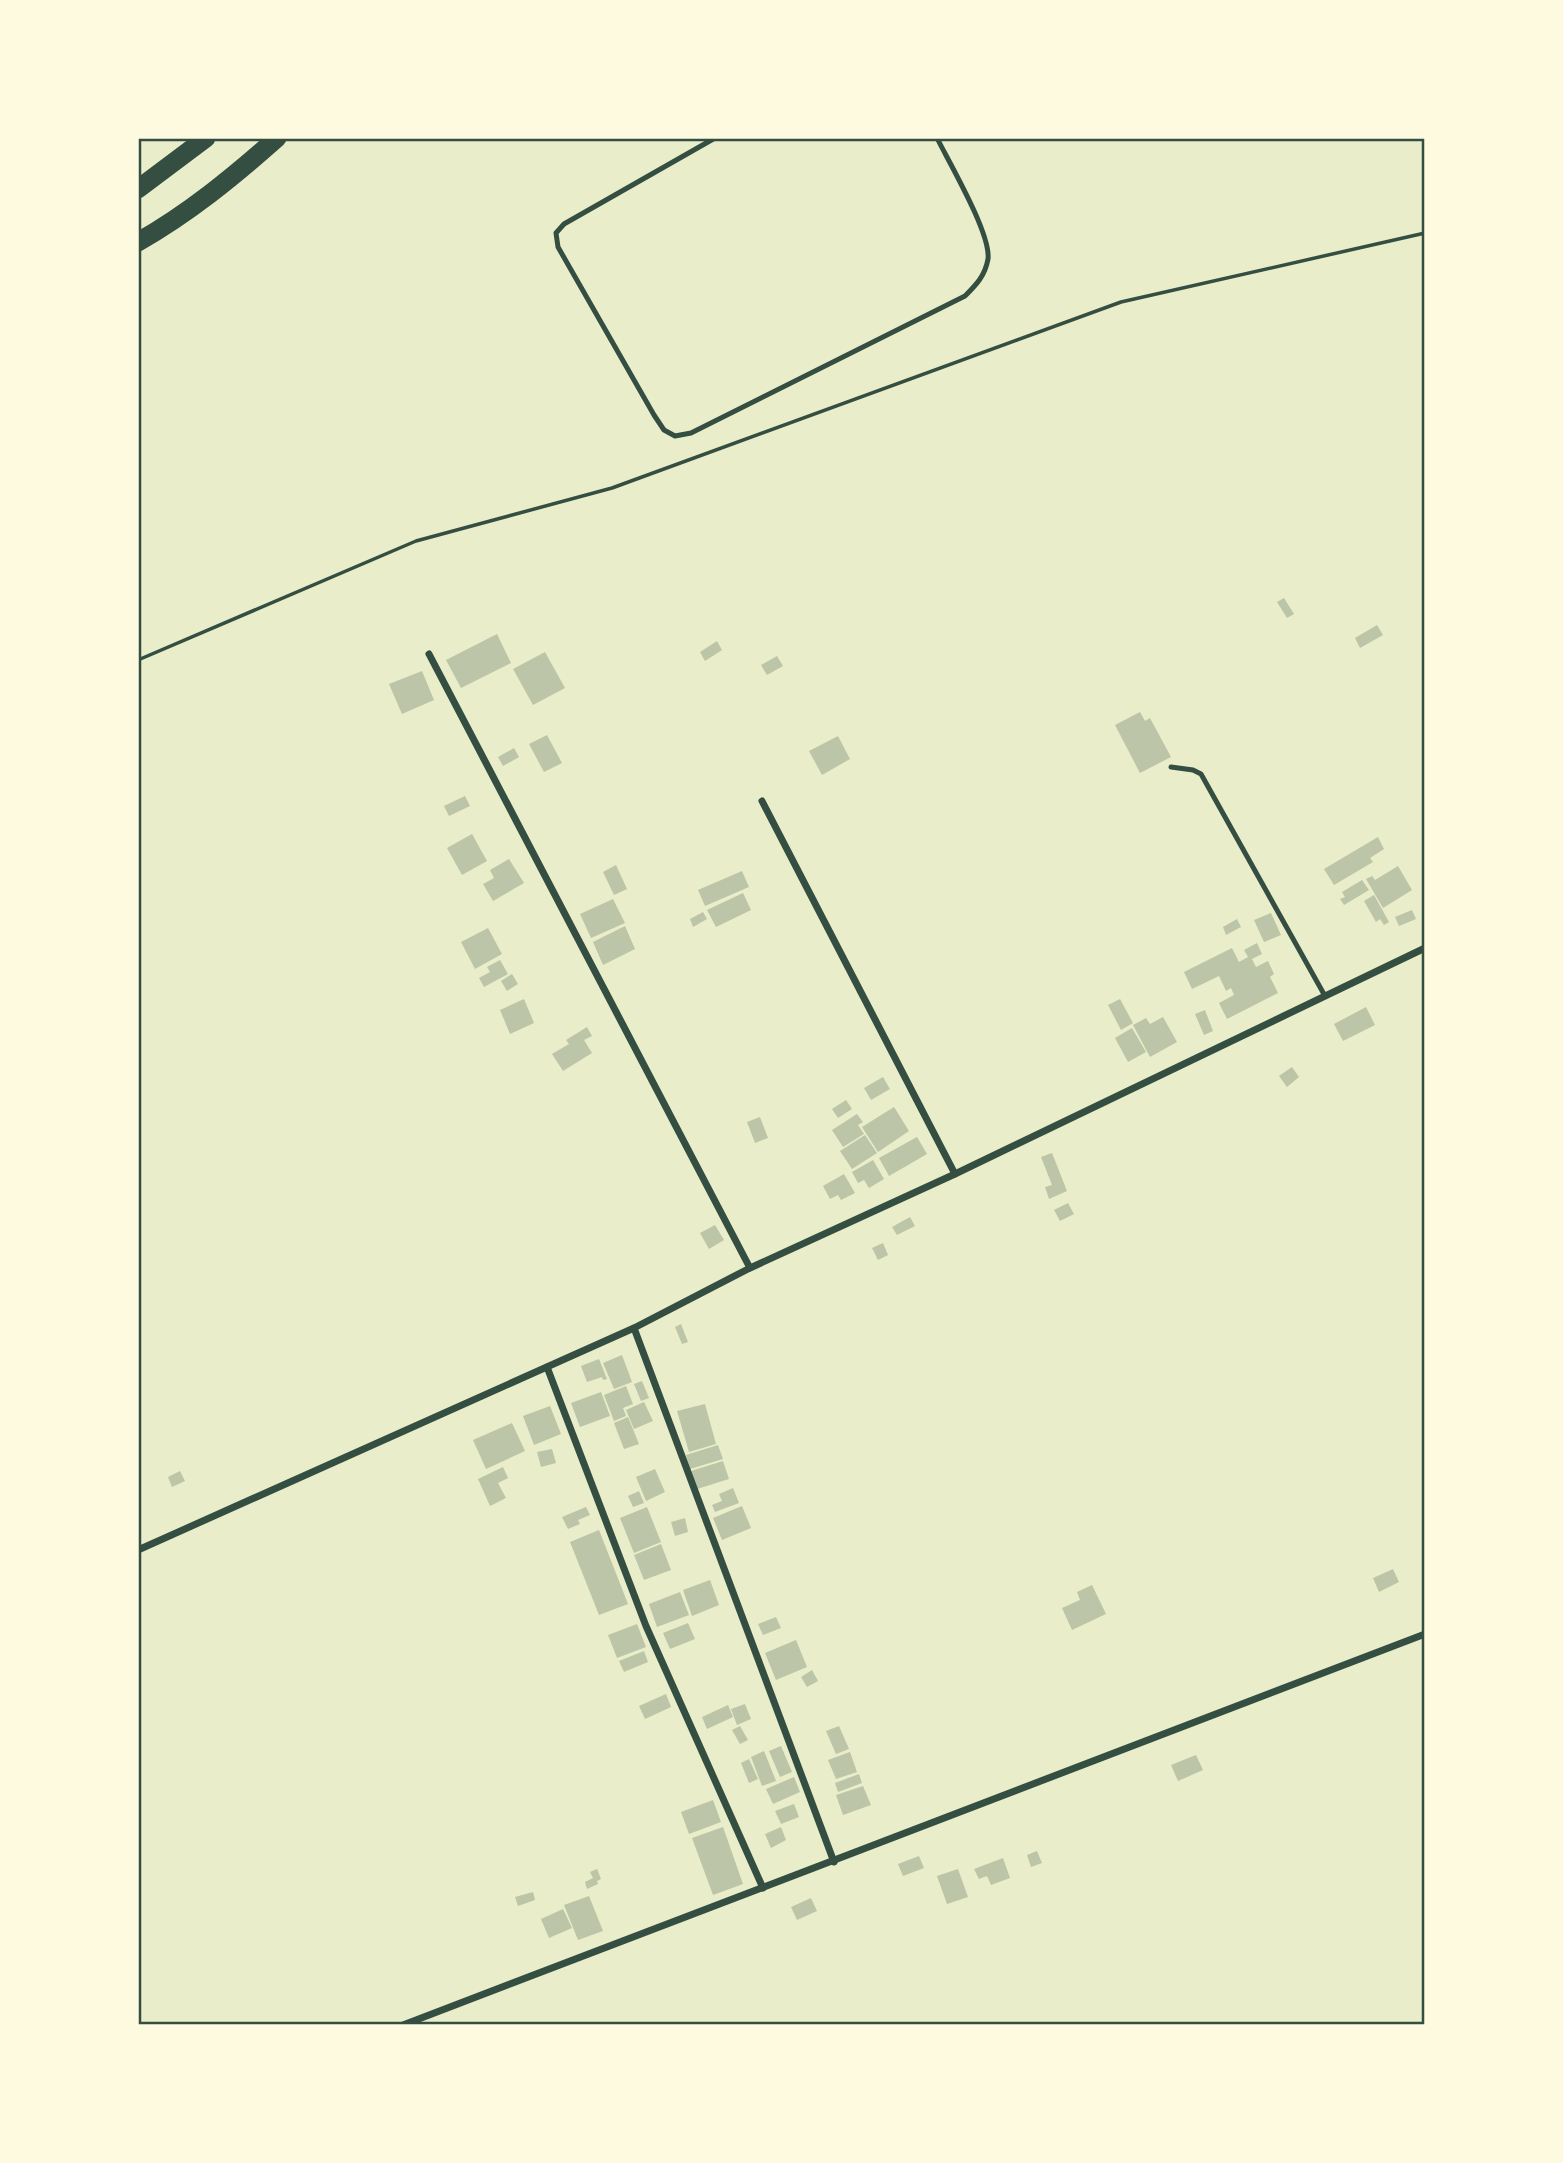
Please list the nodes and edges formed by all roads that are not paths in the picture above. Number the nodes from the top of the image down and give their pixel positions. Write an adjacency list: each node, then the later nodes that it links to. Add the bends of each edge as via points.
1 (206, 138): 5 (highway)
2 (277, 138): 6 (highway, via 218,190)
3 (715, 138): 4 (lane, via 564,224 556,233 558,247 654,415 664,430 675,436 691,433 965,296 981,279 988,259 986,238)
4 (937, 138)
5 (138, 188)
6 (138, 242)
7 (429, 654): 13 (street)
8 (1171, 767): 11 (lane, via 1201,774)
9 (762, 801): 12 (street)
10 (1425, 948): 11 (street)
11 (1325, 996): 12 (street)
12 (955, 1174): 13 (street)
13 (750, 1268): 14 (street)
14 (634, 1328): 15 (street); 18 (street)
15 (547, 1367): 16 (street); 19 (street, via 646,1626)
16 (138, 1550)
17 (1425, 1634): 18 (street)
18 (834, 1862): 19 (street)
19 (763, 1888): 20 (street)
20 (403, 2025)

